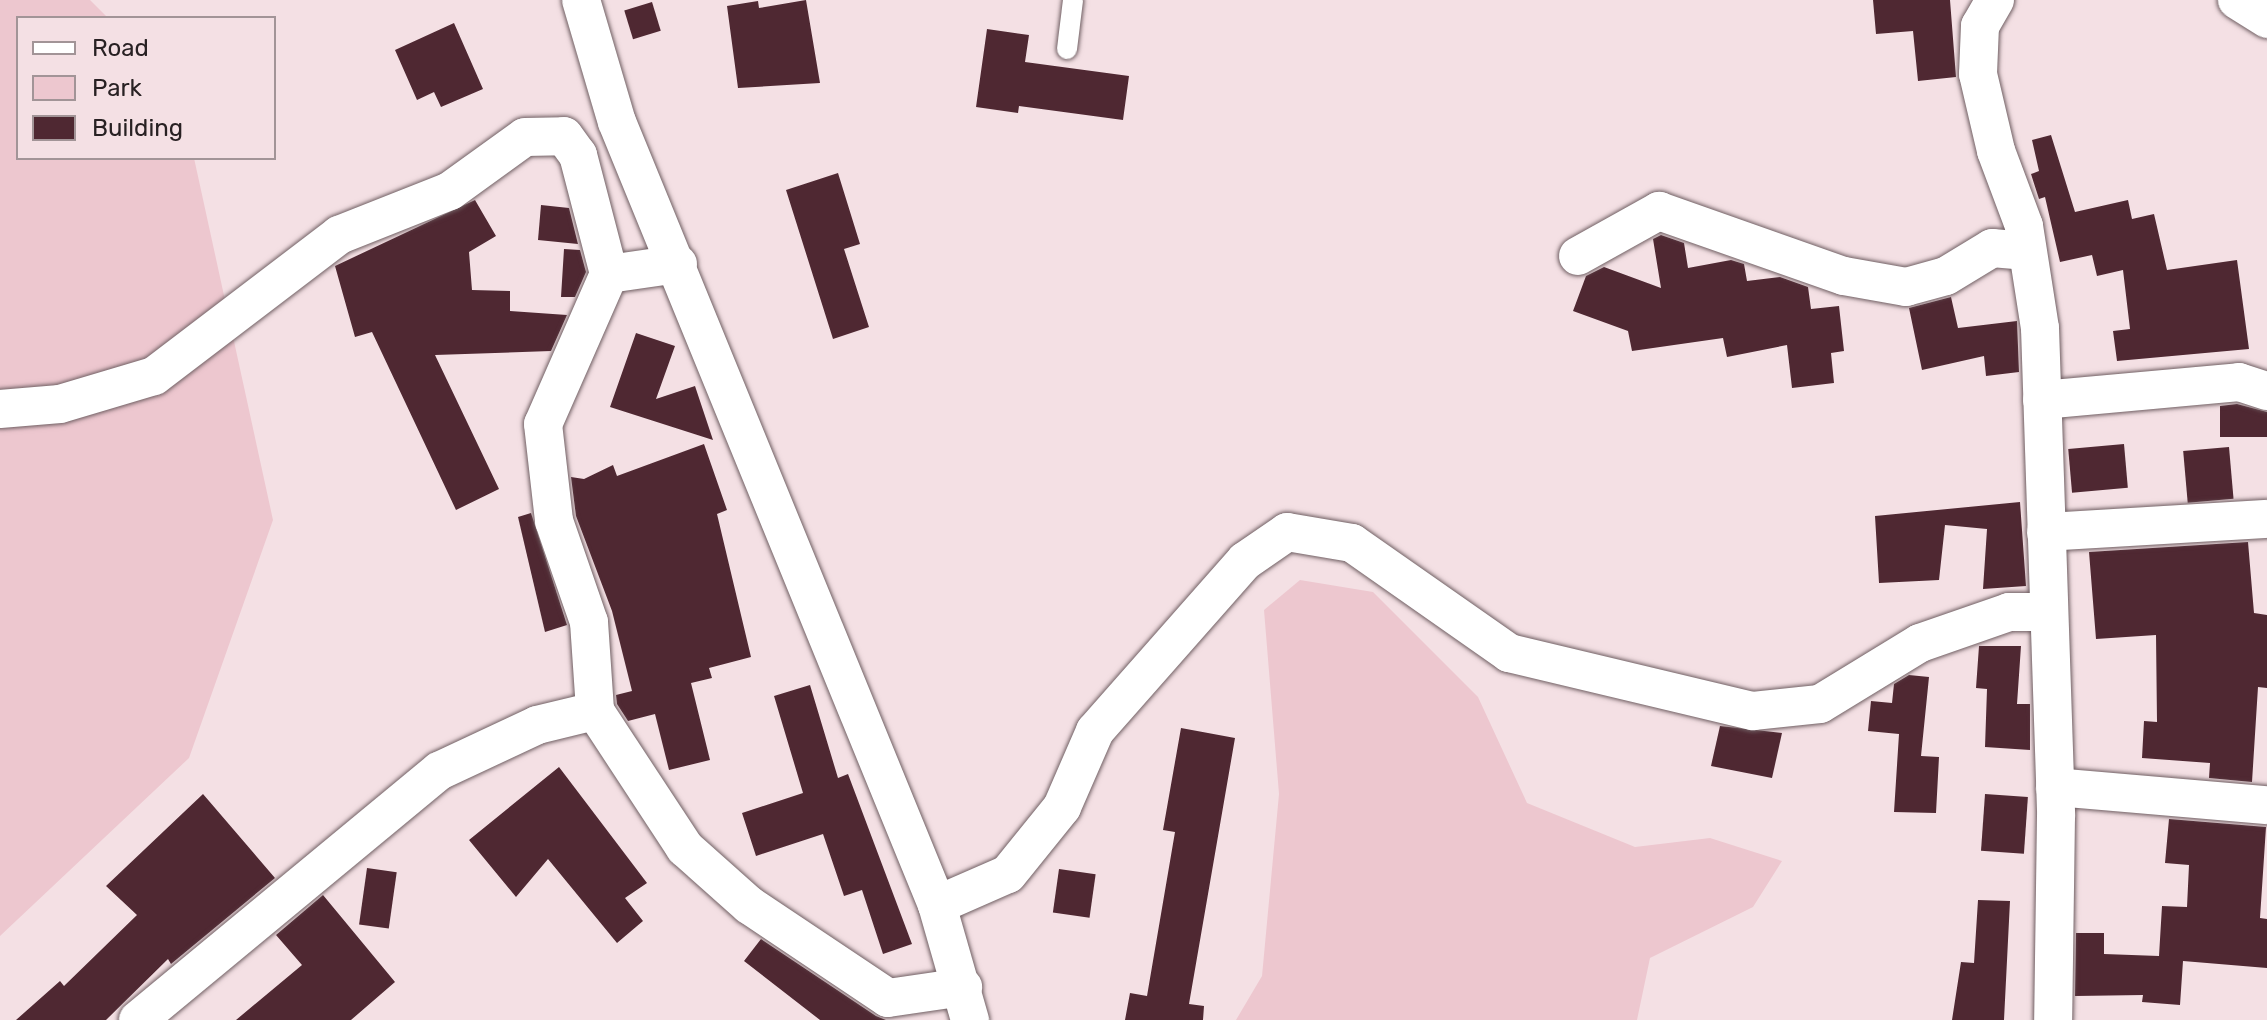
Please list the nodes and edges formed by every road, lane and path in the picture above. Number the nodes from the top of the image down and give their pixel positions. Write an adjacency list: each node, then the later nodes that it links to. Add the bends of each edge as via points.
1 (581, 0): 9 (street, via 617,122)
2 (1073, 0): 6 (lane)
3 (1995, 0): 7 (street, via 1980,26 1978,74)
4 (2237, 0): 5 (street)
5 (2267, 19)
6 (1067, 49)
7 (2027, 251): 8 (street, via 1992,248 1946,276 1906,287 1844,276 1659,211); 12 (street, via 2040,328)
8 (1578, 256)
9 (678, 264): 10 (street); 20 (street)
10 (609, 274): 13 (street, via 578,155 564,136 525,137 450,191 339,235 154,376 60,404); 17 (street, via 543,424 554,521 589,622)
11 (2267, 391): 12 (street, via 2239,382)
12 (2042, 400): 15 (street)
13 (0, 409)
14 (2267, 519): 15 (street)
15 (2046, 532): 16 (street)
16 (2049, 612): 18 (street); 20 (street, via 2009,612 1920,643 1820,704 1753,711 1509,653 1352,543 1287,532 1245,561 1095,731 1062,807 1008,874)
17 (595, 711): 21 (street, via 685,848 749,905 888,998); 22 (street, via 537,725 439,771)
18 (2055, 787): 19 (street); 23 (street)
19 (2267, 805)
20 (937, 905): 21 (street)
21 (967, 1003)
22 (138, 1020)
23 (2053, 1020)

